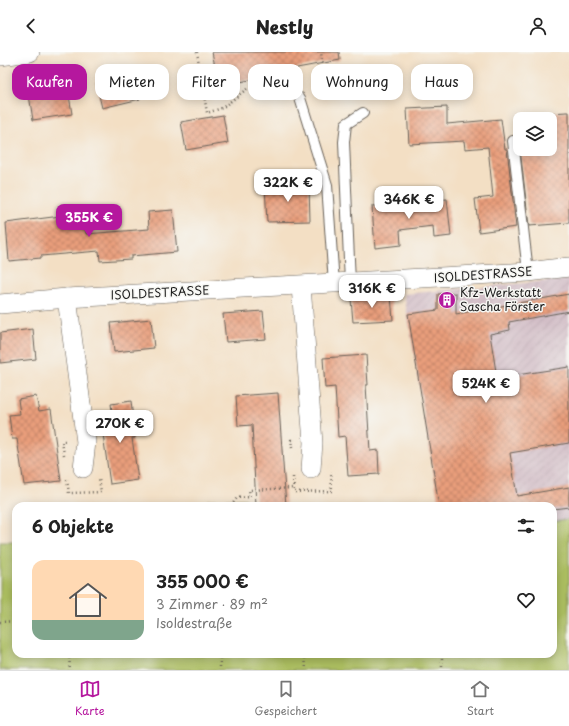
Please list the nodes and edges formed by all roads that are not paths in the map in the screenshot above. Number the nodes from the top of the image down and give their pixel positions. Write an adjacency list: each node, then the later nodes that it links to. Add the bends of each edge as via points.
1 (30, 52): 2 (street)
2 (0, 56)
3 (301, 100): 8 (lane, via 327,185)
4 (363, 113): 8 (lane, via 346,124)
5 (515, 156): 7 (lane)
6 (569, 267): 7 (street, ISOLDESTRASSE)
7 (528, 272): 8 (street, ISOLDESTRASSE)
8 (342, 283): 9 (street, ISOLDESTRASSE)
9 (301, 286): 10 (street, ISOLDESTRASSE); 13 (street, via 313,443)
10 (67, 298): 11 (street, ISOLDESTRASSE); 12 (street, via 86,442)
11 (0, 304)
12 (83, 468)
13 (311, 468)

